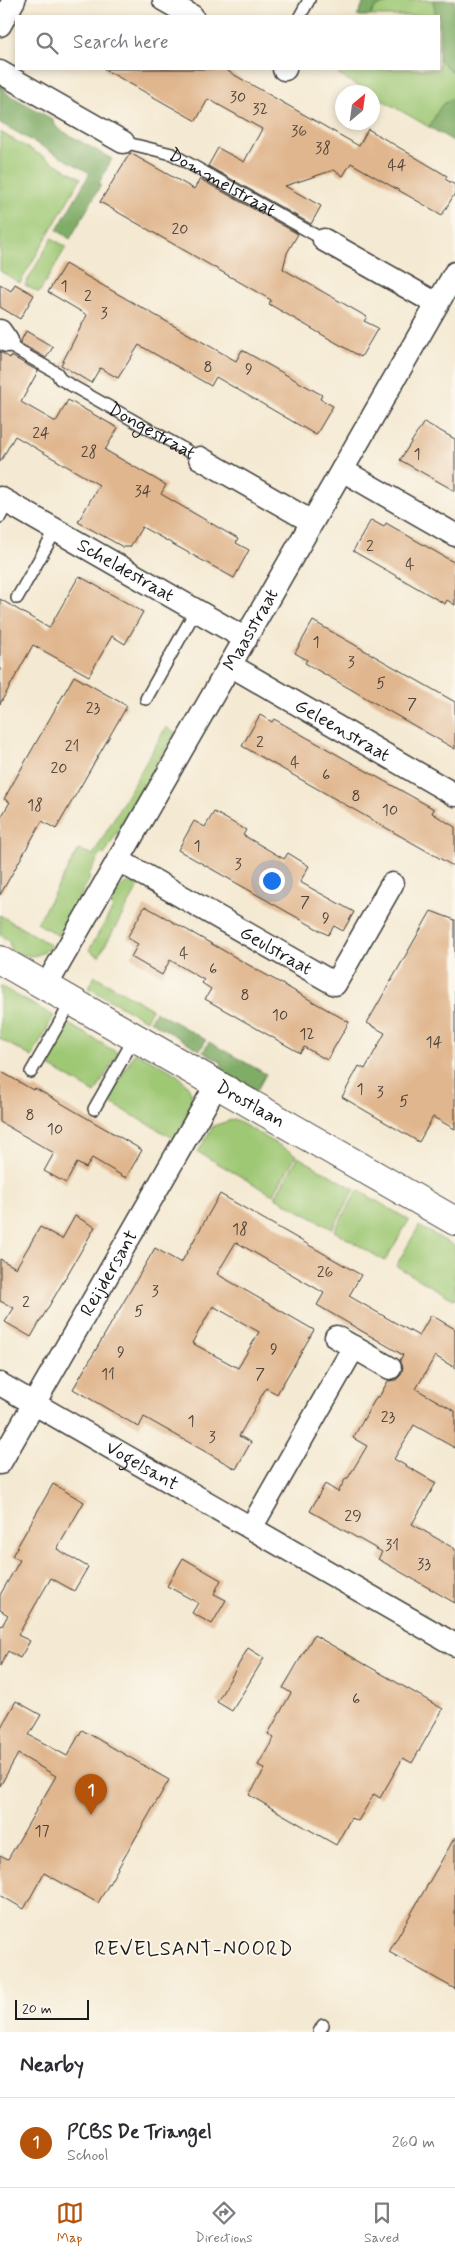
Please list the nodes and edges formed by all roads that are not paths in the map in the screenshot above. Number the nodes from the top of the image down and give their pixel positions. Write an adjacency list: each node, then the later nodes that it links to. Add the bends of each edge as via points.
1 (14, 0): 6 (street)
2 (164, 0): 4 (street)
3 (309, 0): 5 (lane)
4 (190, 15)
5 (301, 15)
6 (0, 24)
7 (0, 72): 8 (street, Dommelstraat)
8 (123, 142): 9 (lane, Dommelstraat, via 172,154)
9 (324, 240): 11 (street, Dommelstraat)
10 (455, 275): 11 (street, Maasstraat)
11 (437, 304): 14 (street, Maasstraat)
12 (4, 336): 13 (lane, Dongestraat, via 15,349 57,373 60,379)
13 (200, 458): 16 (street, Dongestraat)
14 (342, 470): 16 (street, Maasstraat); 18 (street)
15 (3, 506): 17 (street, Scheldestraat)
16 (312, 522): 21 (street, Maasstraat)
17 (56, 530): 19 (lane, Scheldestraat); 20 (street, Scheldestraat)
18 (455, 535)
19 (17, 598)
20 (196, 610): 21 (street, Scheldestraat); 23 (lane, Scheldestraat)
21 (246, 639): 22 (street, Maasstraat)
22 (230, 665): 24 (street, Geleenstraat); 25 (street, Maasstraat)
23 (146, 699)
24 (455, 795)
25 (118, 860): 26 (street, Geulstraat, via 335,984); 28 (street, Maasstraat)
26 (392, 884)
27 (2, 966): 28 (street, Drostlaan)
28 (46, 986): 29 (street, Drostlaan)
29 (72, 1001): 30 (street, Drostlaan); 31 (lane)
30 (135, 1037): 32 (street, Drostlaan); 33 (lane)
31 (31, 1072)
32 (217, 1084): 34 (street, Drostlaan); 37 (street, Reijdersant)
33 (94, 1109)
34 (455, 1220)
35 (390, 1368): 39 (street, via 345,1342)
36 (0, 1384): 37 (street, Vogelsant)
37 (34, 1403): 38 (street, Reijdersant); 39 (street, Vogelsant)
38 (0, 1463)
39 (251, 1528): 40 (street, Vogelsant)
40 (455, 1645)

